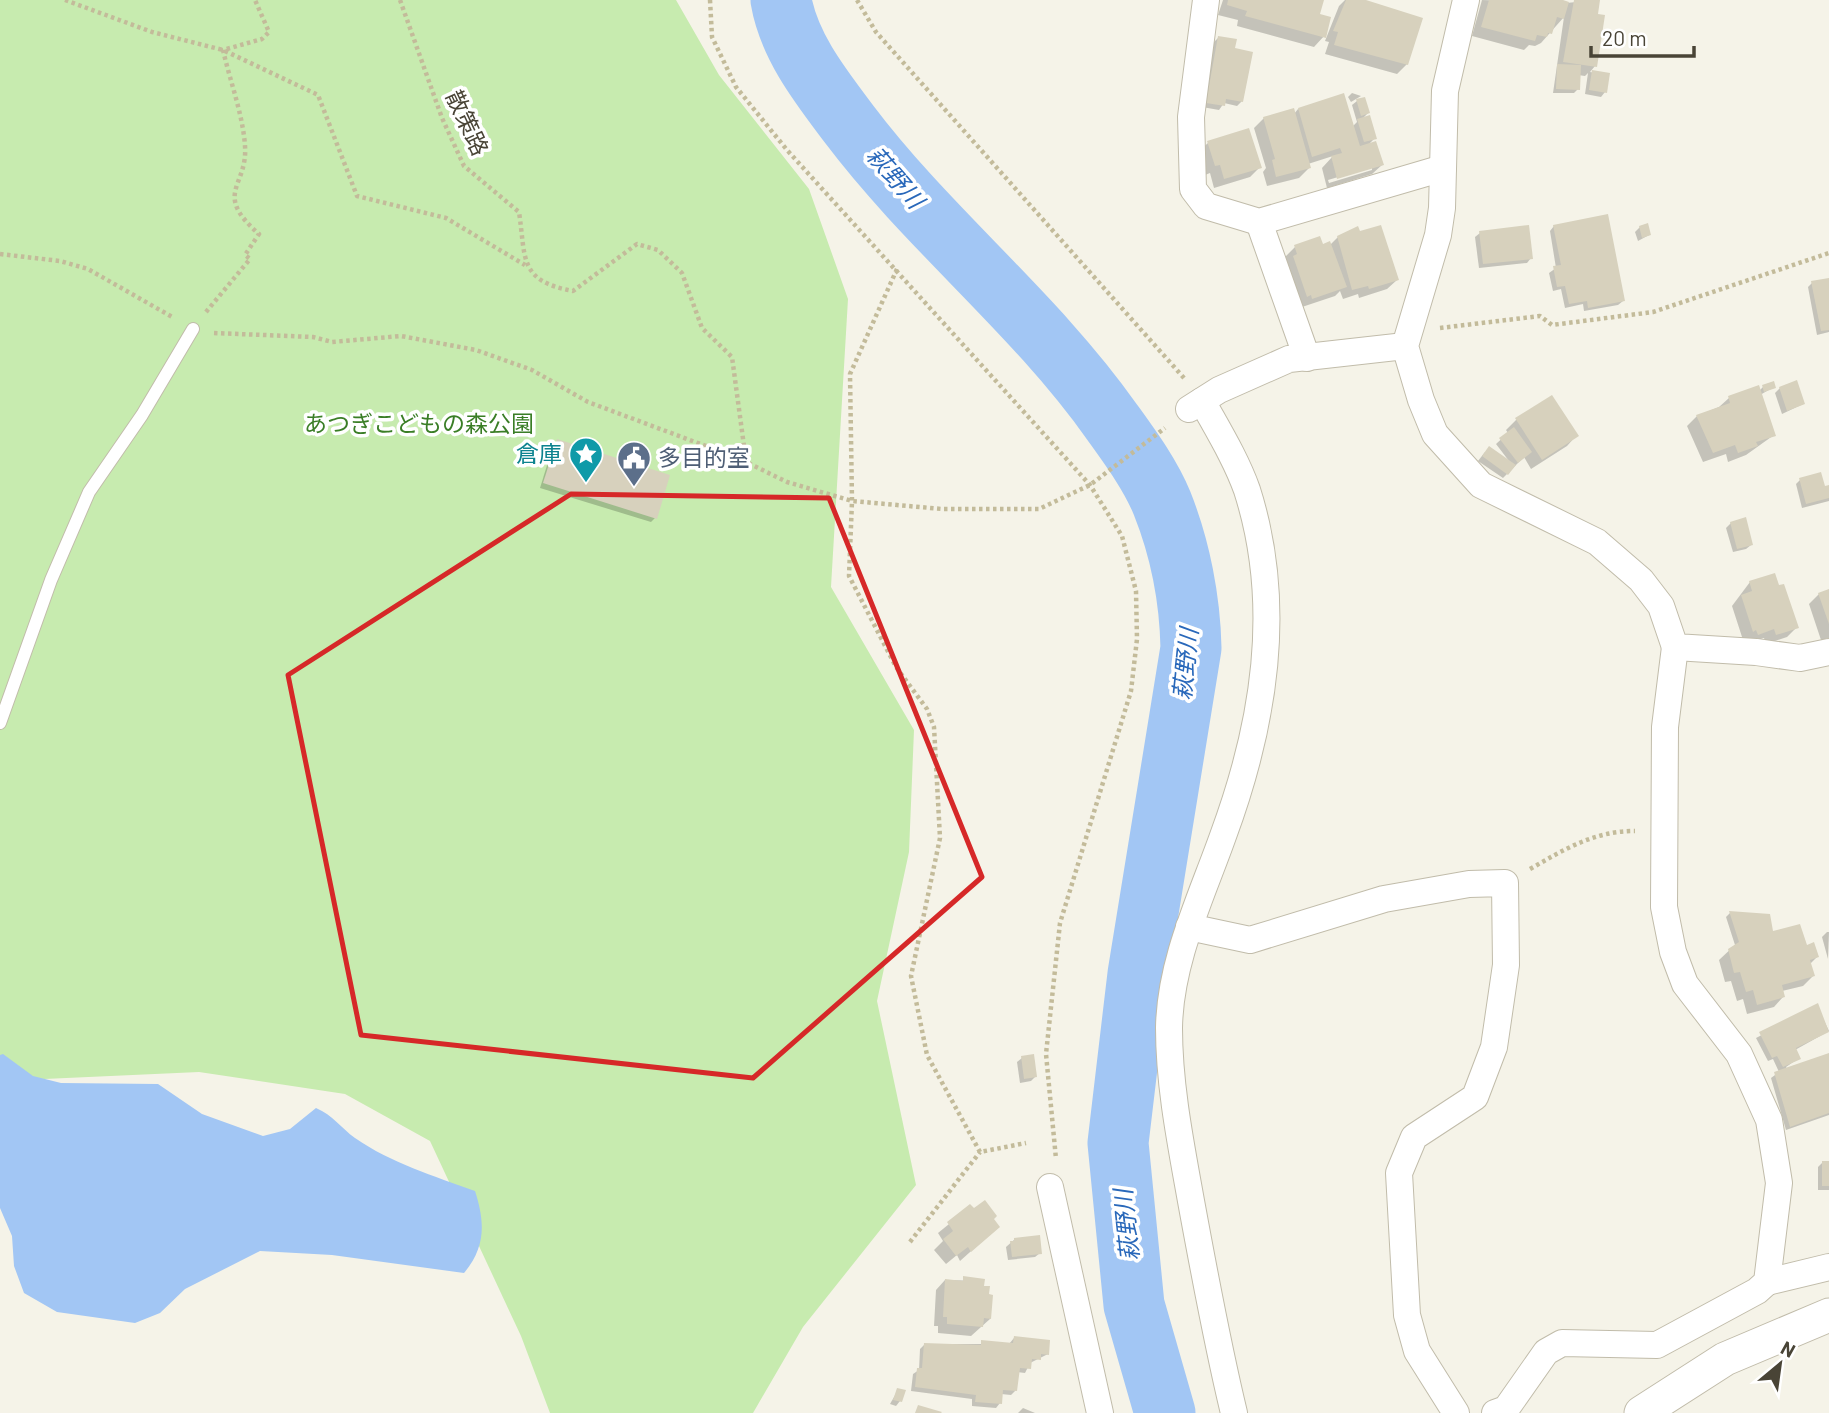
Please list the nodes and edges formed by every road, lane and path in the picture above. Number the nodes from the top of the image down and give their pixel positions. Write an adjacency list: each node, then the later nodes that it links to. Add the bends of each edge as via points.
1 (65, 0): 8 (path, via 152,32)
2 (255, 0): 8 (path, via 270,32 262,39)
3 (400, 0): 13 (path, 散策路, via 464,166 519,212)
4 (710, 0): 14 (path, via 712,37 736,87 787,150)
5 (857, 0): 18 (path, via 876,32 1169,358)
6 (1206, 0): 10 (street, via 1191,117 1193,189 1206,206)
7 (1466, 0): 9 (street, via 1445,91)
8 (223, 50): 13 (path, via 317,95 357,196 446,218); 15 (path, via 246,148 233,197 242,219 259,234 245,255 250,258)
9 (1443, 168): 10 (street); 16 (street, via 1438,235)
10 (1259, 222): 17 (street)
11 (1829, 253): 16 (path, via 1653,312 1552,325 1540,316)
12 (0, 254): 15 (path, via 88,269)
13 (525, 265): 19 (path, via 547,286 573,291 638,244 658,250 682,273 702,328 732,357)
14 (897, 269): 20 (path); 21 (path, via 850,374)
15 (193, 329): 19 (path, via 332,342 401,336 476,350 532,370 588,402); 24 (lane, via 89,492 51,580)
16 (1406, 339): 17 (street); 22 (street, via 1435,434 1480,485 1598,542 1641,580 1661,606)
17 (1307, 358): 18 (street, via 1289,359)
18 (1195, 405): 20 (path); 27 (street, via 1247,490 1266,576 1266,668 1253,743)
19 (746, 462): 21 (path, via 787,482)
20 (1090, 485): 21 (path, via 1039,509 942,509); 30 (path, via 1122,537 1136,591 1137,639 1131,691 1060,923 1046,1054 1057,1171)
21 (852, 501): 29 (path, via 849,576 896,667 928,709 934,727 940,838 911,976 927,1055)
22 (1675, 648): 23 (street, via 1800,659); 25 (street, via 1665,727)
23 (1829, 652)
24 (0, 723)
25 (1663, 832): 26 (path, via 1618,831 1585,838); 33 (street, via 1664,907 1672,952 1685,984 1739,1054 1769,1120 1779,1183)
26 (1505, 883): 27 (street, via 1469,884 1384,899 1251,940); 37 (street, via 1506,965 1494,1047 1475,1097 1414,1137 1399,1174 1407,1315 1417,1351)
27 (1189, 927): 36 (street, via 1169,1027 1177,1127 1215,1336)
28 (1026, 1143): 29 (path)
29 (980, 1153): 31 (path)
30 (1050, 1187): 35 (street)
31 (910, 1242)
32 (1829, 1267): 33 (street)
33 (1768, 1282): 38 (street, via 1657,1345 1562,1343 1546,1352 1506,1409)
34 (1829, 1315): 39 (street, via 1725,1359)
35 (1100, 1413)
36 (1234, 1413)
37 (1456, 1413)
38 (1495, 1413)
39 (1641, 1413)

